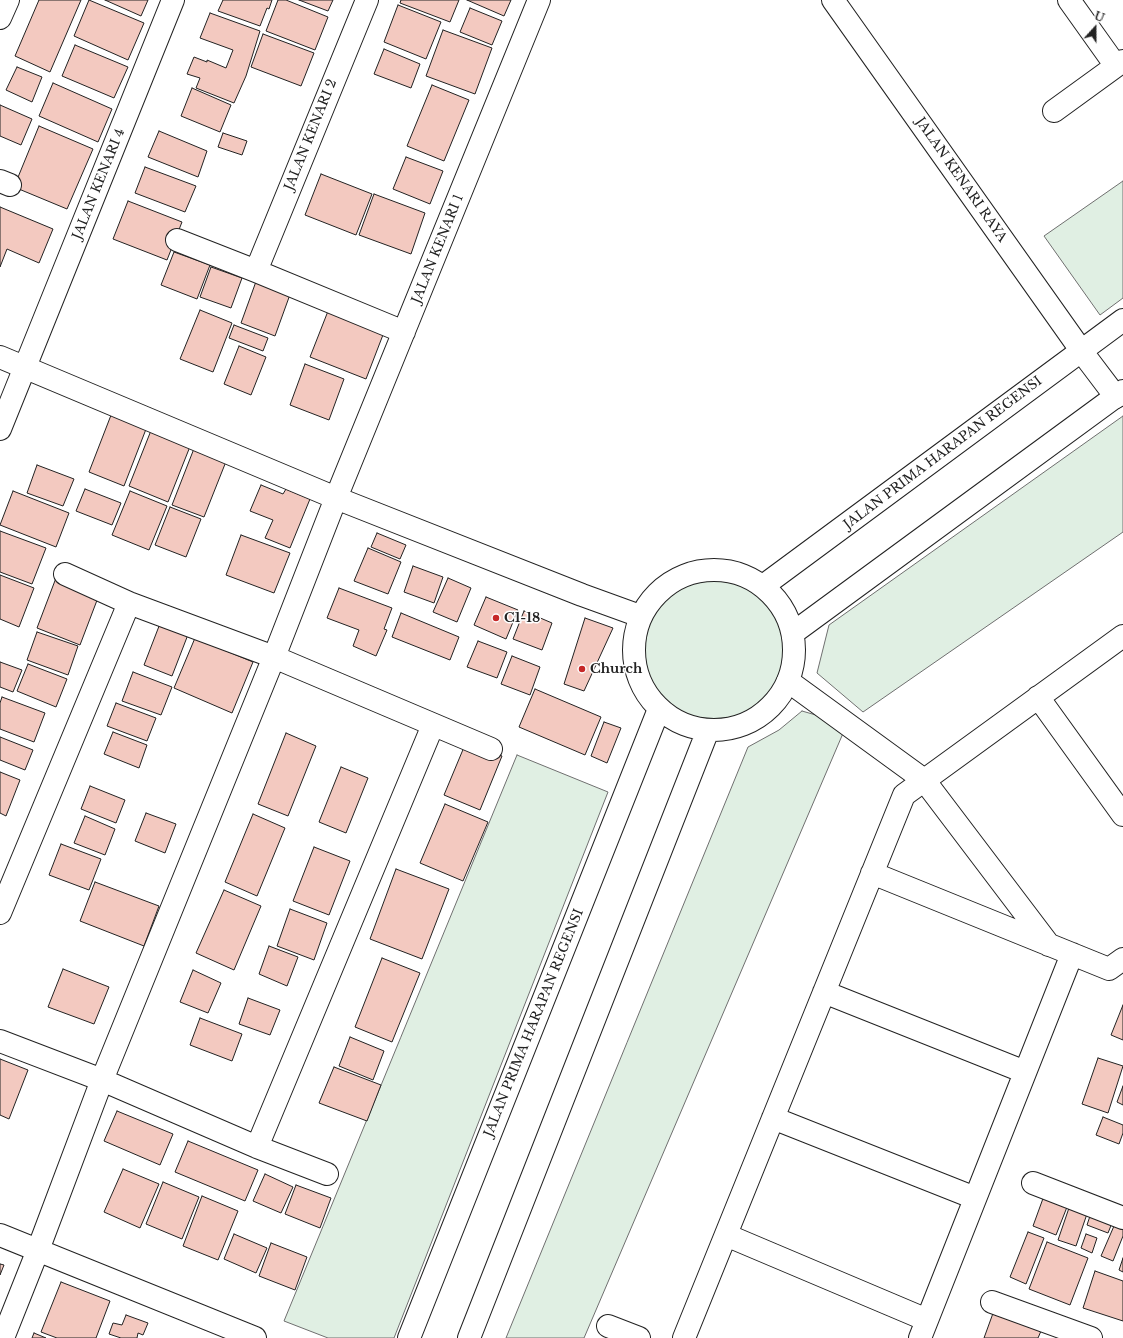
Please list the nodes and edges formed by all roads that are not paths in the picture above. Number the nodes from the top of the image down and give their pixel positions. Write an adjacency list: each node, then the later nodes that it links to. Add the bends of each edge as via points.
1 (8, 0): 7 (street)
2 (173, 0): 16 (street, JALAN KENARI 4)
3 (367, 0): 11 (street, JALAN KENARI 2)
4 (539, 0): 13 (street, JALAN KENARI 1)
5 (833, 0): 14 (street, JALAN KENARI RAYA)
6 (1069, 0): 8 (street)
7 (0, 18)
8 (1120, 64): 9 (street)
9 (1054, 111)
10 (177, 240): 11 (street)
11 (256, 271): 13 (street)
12 (1123, 320): 14 (street, JALAN PRIMA HARAPAN REGENSI)
13 (404, 332): 19 (street, JALAN KENARI 1)
14 (1085, 355): 17 (street, JALAN KENARI RAYA); 21 (street, JALAN PRIMA HARAPAN REGENSI)
15 (0, 357): 16 (street)
16 (25, 368): 18 (street, JALAN KENARI 4); 19 (street)
17 (1116, 391): 24 (street)
18 (0, 429)
19 (336, 498): 23 (street); 26 (street, JALAN KENARI 1)
20 (65, 574): 22 (street)
21 (763, 586): 23 (street, via 740,574 713,570 688,574 664,586 646,602); 24 (street, via 782,607)
22 (129, 603): 26 (street); 36 (street)
23 (640, 616): 29 (street, via 634,641 636,672 646,692)
24 (793, 633): 27 (street, via 794,657)
25 (1123, 636): 28 (street)
26 (274, 657): 30 (street); 43 (street, JALAN KENARI 1)
27 (788, 681): 31 (street, via 775,703 756,718 733,728); 33 (street)
28 (1038, 697): 33 (street); 34 (street)
29 (659, 709): 31 (street, via 682,723); 59 (street, JALAN PRIMA HARAPAN REGENSI)
30 (433, 725): 32 (street); 45 (street)
31 (708, 730): 60 (street)
32 (491, 749)
33 (924, 780): 35 (street, via 904,795); 37 (street)
34 (1123, 815)
35 (872, 873): 37 (street); 40 (street)
36 (0, 913)
37 (1049, 945): 38 (street)
38 (1072, 954): 39 (street, via 1109,969); 42 (street)
39 (1123, 959)
40 (824, 992): 42 (street); 44 (street)
41 (0, 1041): 43 (street)
42 (1025, 1072): 48 (street)
43 (102, 1080): 45 (street); 52 (street, JALAN KENARI 1)
44 (773, 1118): 48 (street); 51 (street)
45 (257, 1146): 46 (street)
46 (327, 1174)
47 (1033, 1183): 49 (street)
48 (975, 1198): 55 (street)
49 (1121, 1212)
50 (0, 1235): 52 (street)
51 (726, 1235): 55 (street); 62 (street)
52 (38, 1250): 57 (street, JALAN KENARI 1); 58 (street)
53 (992, 1302): 56 (street)
54 (608, 1326): 61 (street)
55 (923, 1329)
56 (1066, 1334): 63 (street)
57 (3, 1338)
58 (255, 1338)
59 (409, 1338)
60 (469, 1338)
61 (639, 1338)
62 (684, 1338)
63 (1091, 1338)

